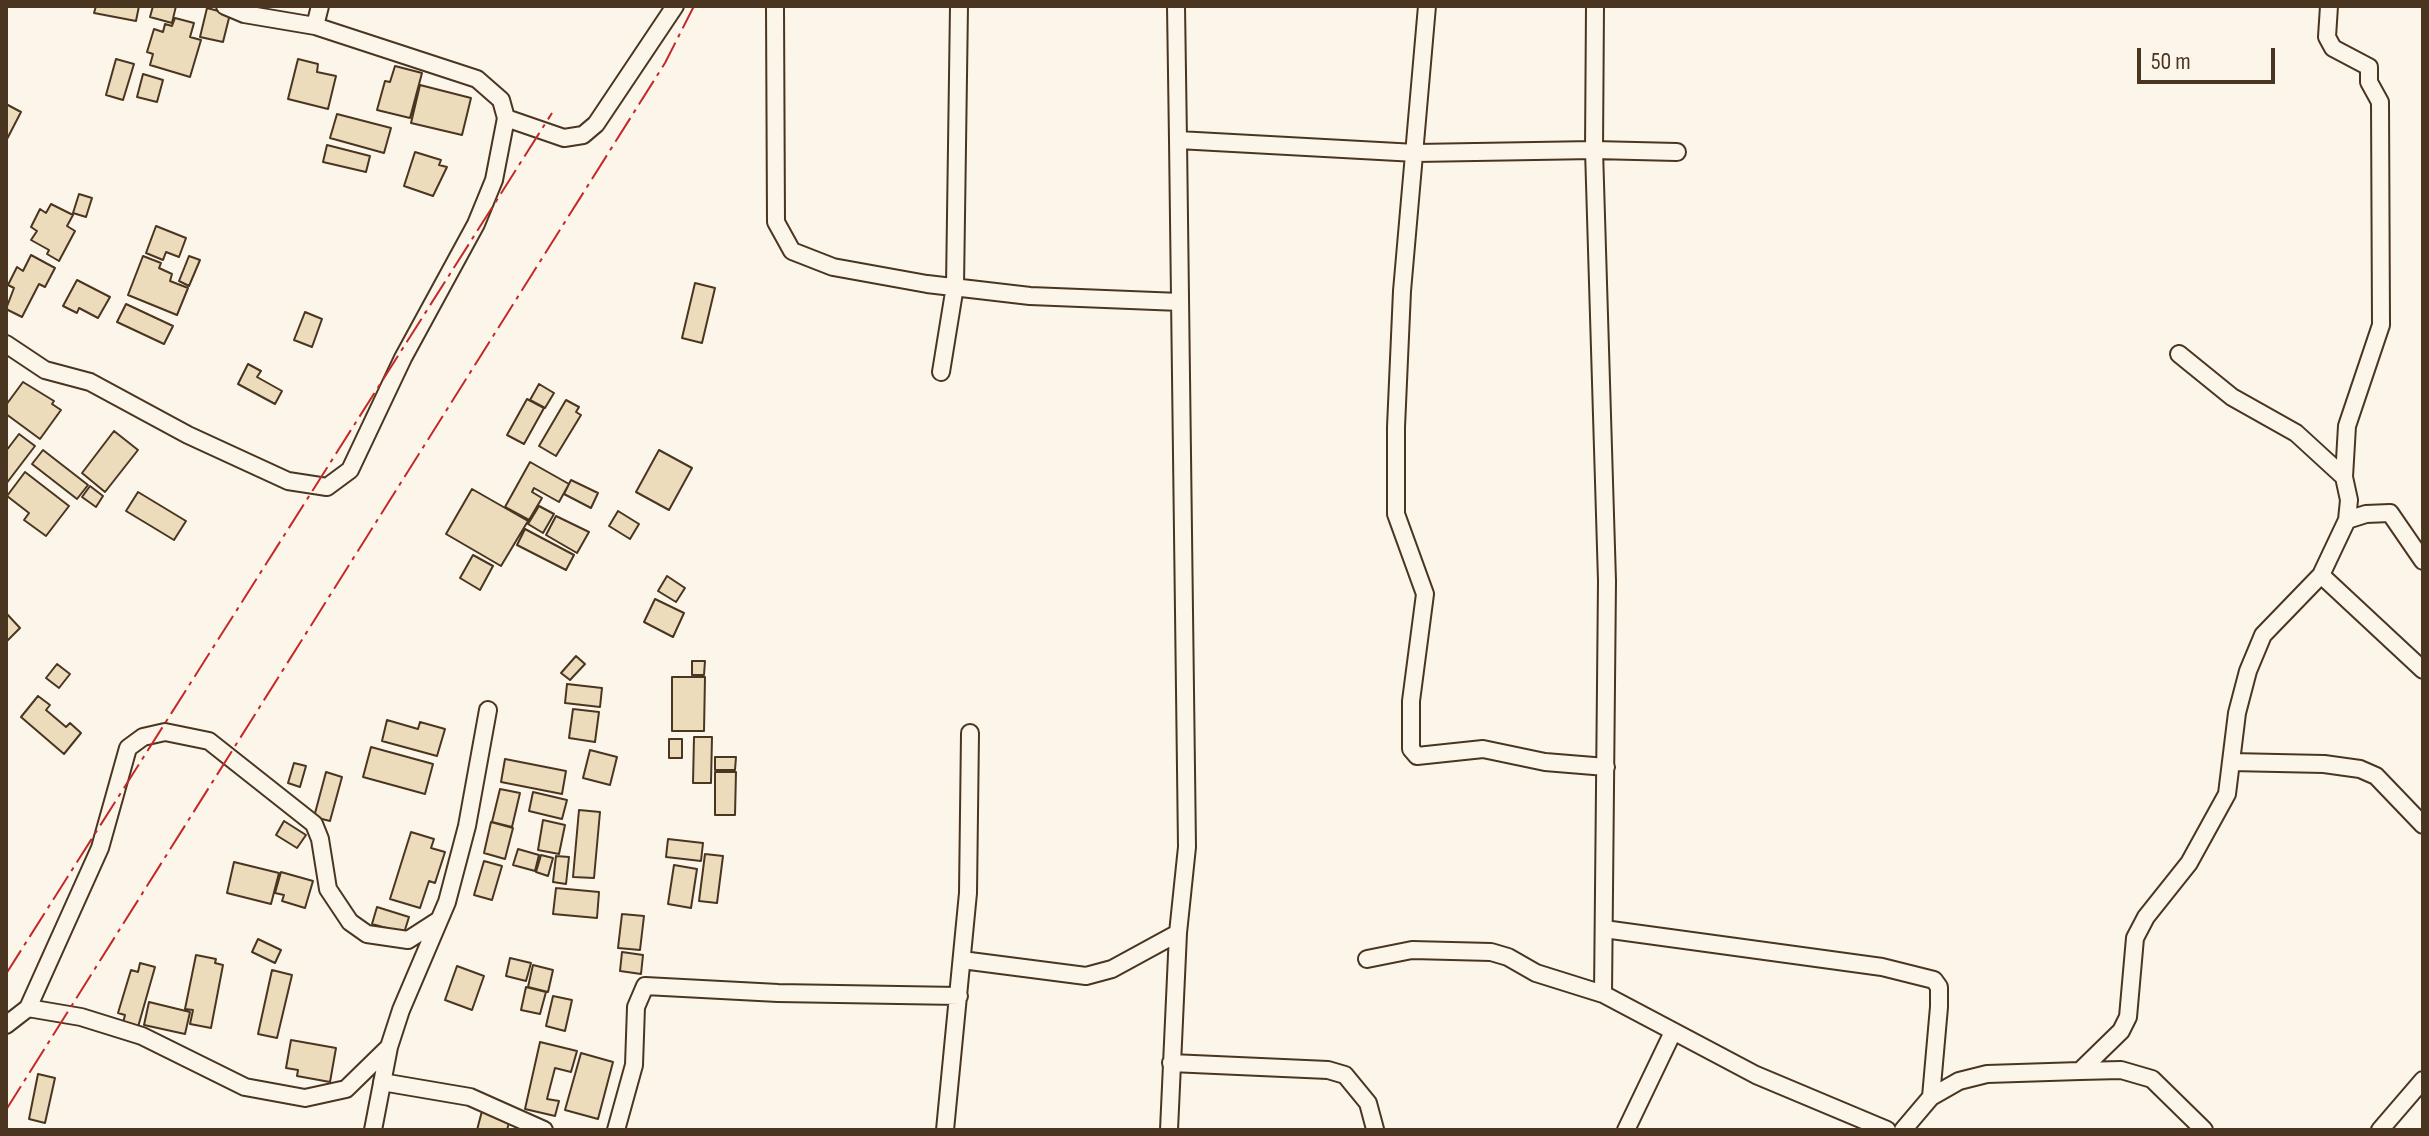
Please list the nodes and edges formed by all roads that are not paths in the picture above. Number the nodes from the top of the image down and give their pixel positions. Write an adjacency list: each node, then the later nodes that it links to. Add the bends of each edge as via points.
1 (225, 6): 10 (street)
2 (320, 6): 10 (street)
3 (675, 6): 11 (street, via 596,124 583,135 564,138)
4 (775, 6): 16 (street, via 776,210 782,238 792,251 833,267)
5 (959, 6): 16 (street)
6 (1176, 6): 12 (street)
7 (1427, 6): 15 (street)
8 (1595, 6): 13 (street)
9 (2329, 6): 21 (street, via 2327,37 2333,48 2369,67 2369,82 2380,102 2381,325 2347,426)
10 (315, 26): 11 (street, via 477,79 501,100)
11 (506, 118): 18 (street, via 494,180 476,224 350,470 327,487 288,481 90,382 45,370)
12 (1178, 140): 15 (street); 17 (street)
13 (1594, 150): 14 (street); 15 (street); 29 (street, via 1607,581)
14 (1677, 152)
15 (1416, 153): 29 (street, via 1396,427 1396,514 1425,594 1411,701 1411,749 1417,756 1483,749)
16 (955, 286): 17 (street, via 1030,296); 20 (street)
17 (1180, 302): 33 (street, via 1187,847)
18 (6, 344)
19 (2179, 354): 21 (street, via 2232,397 2296,433)
20 (941, 372)
21 (2344, 477): 22 (street)
22 (2347, 520): 23 (street, via 2390,513); 24 (street)
23 (2423, 561)
24 (2321, 575): 25 (street); 28 (street, via 2263,635 2237,713)
25 (2423, 670)
26 (488, 710): 31 (street, via 467,826)
27 (970, 733): 35 (street)
28 (2231, 762): 30 (street, via 2360,769 2376,776); 43 (street, via 2220,811 2135,938 2128,1017 2121,1031)
29 (1606, 767): 32 (street)
30 (2423, 825)
31 (439, 920): 38 (street, via 408,940 367,934 350,922 328,889 314,824 209,741 165,732 143,737 128,748 100,848); 41 (street)
32 (1604, 929): 36 (street); 46 (street, via 1882,967 1934,980 1939,1007)
33 (1178, 933): 35 (street, via 1112,969 1086,976); 42 (street)
34 (1367, 959): 36 (street, via 1412,950 1491,952)
35 (962, 960): 37 (street)
36 (1603, 994): 40 (street)
37 (959, 996): 50 (street, via 645,986 636,1007 634,1065); 51 (street)
38 (28, 1008): 39 (street); 41 (street, via 142,1036 245,1087 292,1097 346,1089)
39 (6, 1025)
40 (1673, 1032): 53 (street); 54 (street, via 1756,1075)
41 (389, 1047): 45 (street)
42 (1171, 1063): 47 (street, via 1345,1075 1368,1103); 52 (street)
43 (2080, 1071): 46 (street, via 1987,1074 1959,1081); 56 (street, via 2138,1073 2152,1079)
44 (2423, 1080): 57 (street)
45 (382, 1082): 48 (street); 49 (street, via 470,1097)
46 (1931, 1097): 55 (street)
47 (1375, 1129)
48 (373, 1130)
49 (544, 1130)
50 (616, 1130)
51 (945, 1130)
52 (1169, 1130)
53 (1626, 1130)
54 (1887, 1130)
55 (1903, 1130)
56 (2204, 1130)
57 (2380, 1130)

